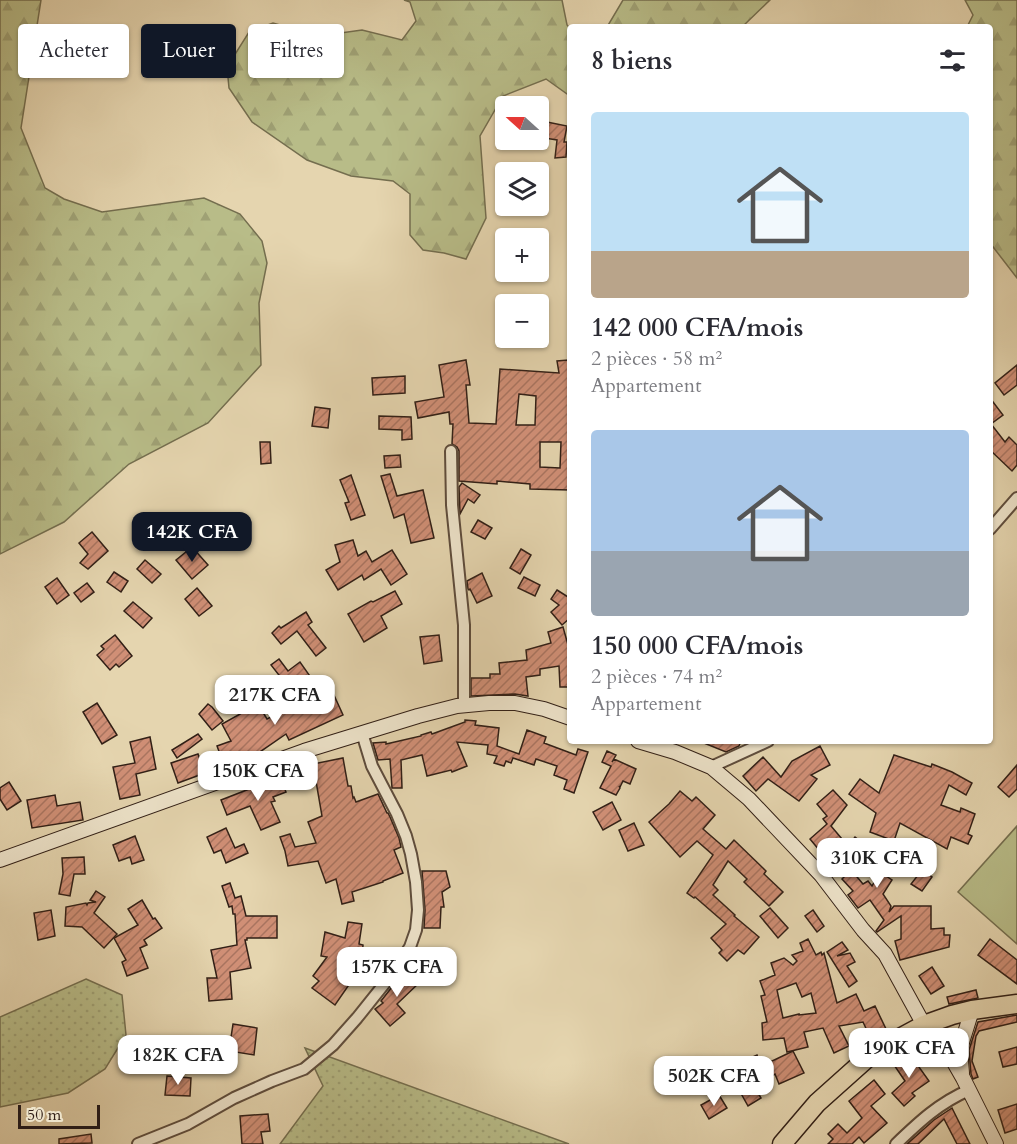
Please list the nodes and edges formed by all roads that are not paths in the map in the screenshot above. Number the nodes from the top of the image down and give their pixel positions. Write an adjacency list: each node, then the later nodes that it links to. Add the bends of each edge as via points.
1 (451, 451): 4 (street, via 452,505 464,625)
2 (1017, 498): 3 (street)
3 (993, 526)
4 (464, 705): 5 (street, via 515,703); 6 (street)
5 (567, 717)
6 (362, 733): 10 (street); 15 (street, via 372,766 402,825 411,854 418,910 410,947 333,1046 304,1069)
7 (648, 744): 9 (street)
8 (761, 744): 9 (street)
9 (711, 767): 13 (street, via 749,799 821,875 885,954)
10 (0, 860)
11 (1017, 1004): 12 (highway)
12 (972, 1011): 13 (highway); 14 (street, via 960,1049)
13 (924, 1025): 14 (street, via 945,1049); 16 (highway, via 873,1052 856,1066)
14 (966, 1084): 17 (street); 18 (street)
15 (138, 1144)
16 (782, 1144)
17 (896, 1144)
18 (996, 1144)

